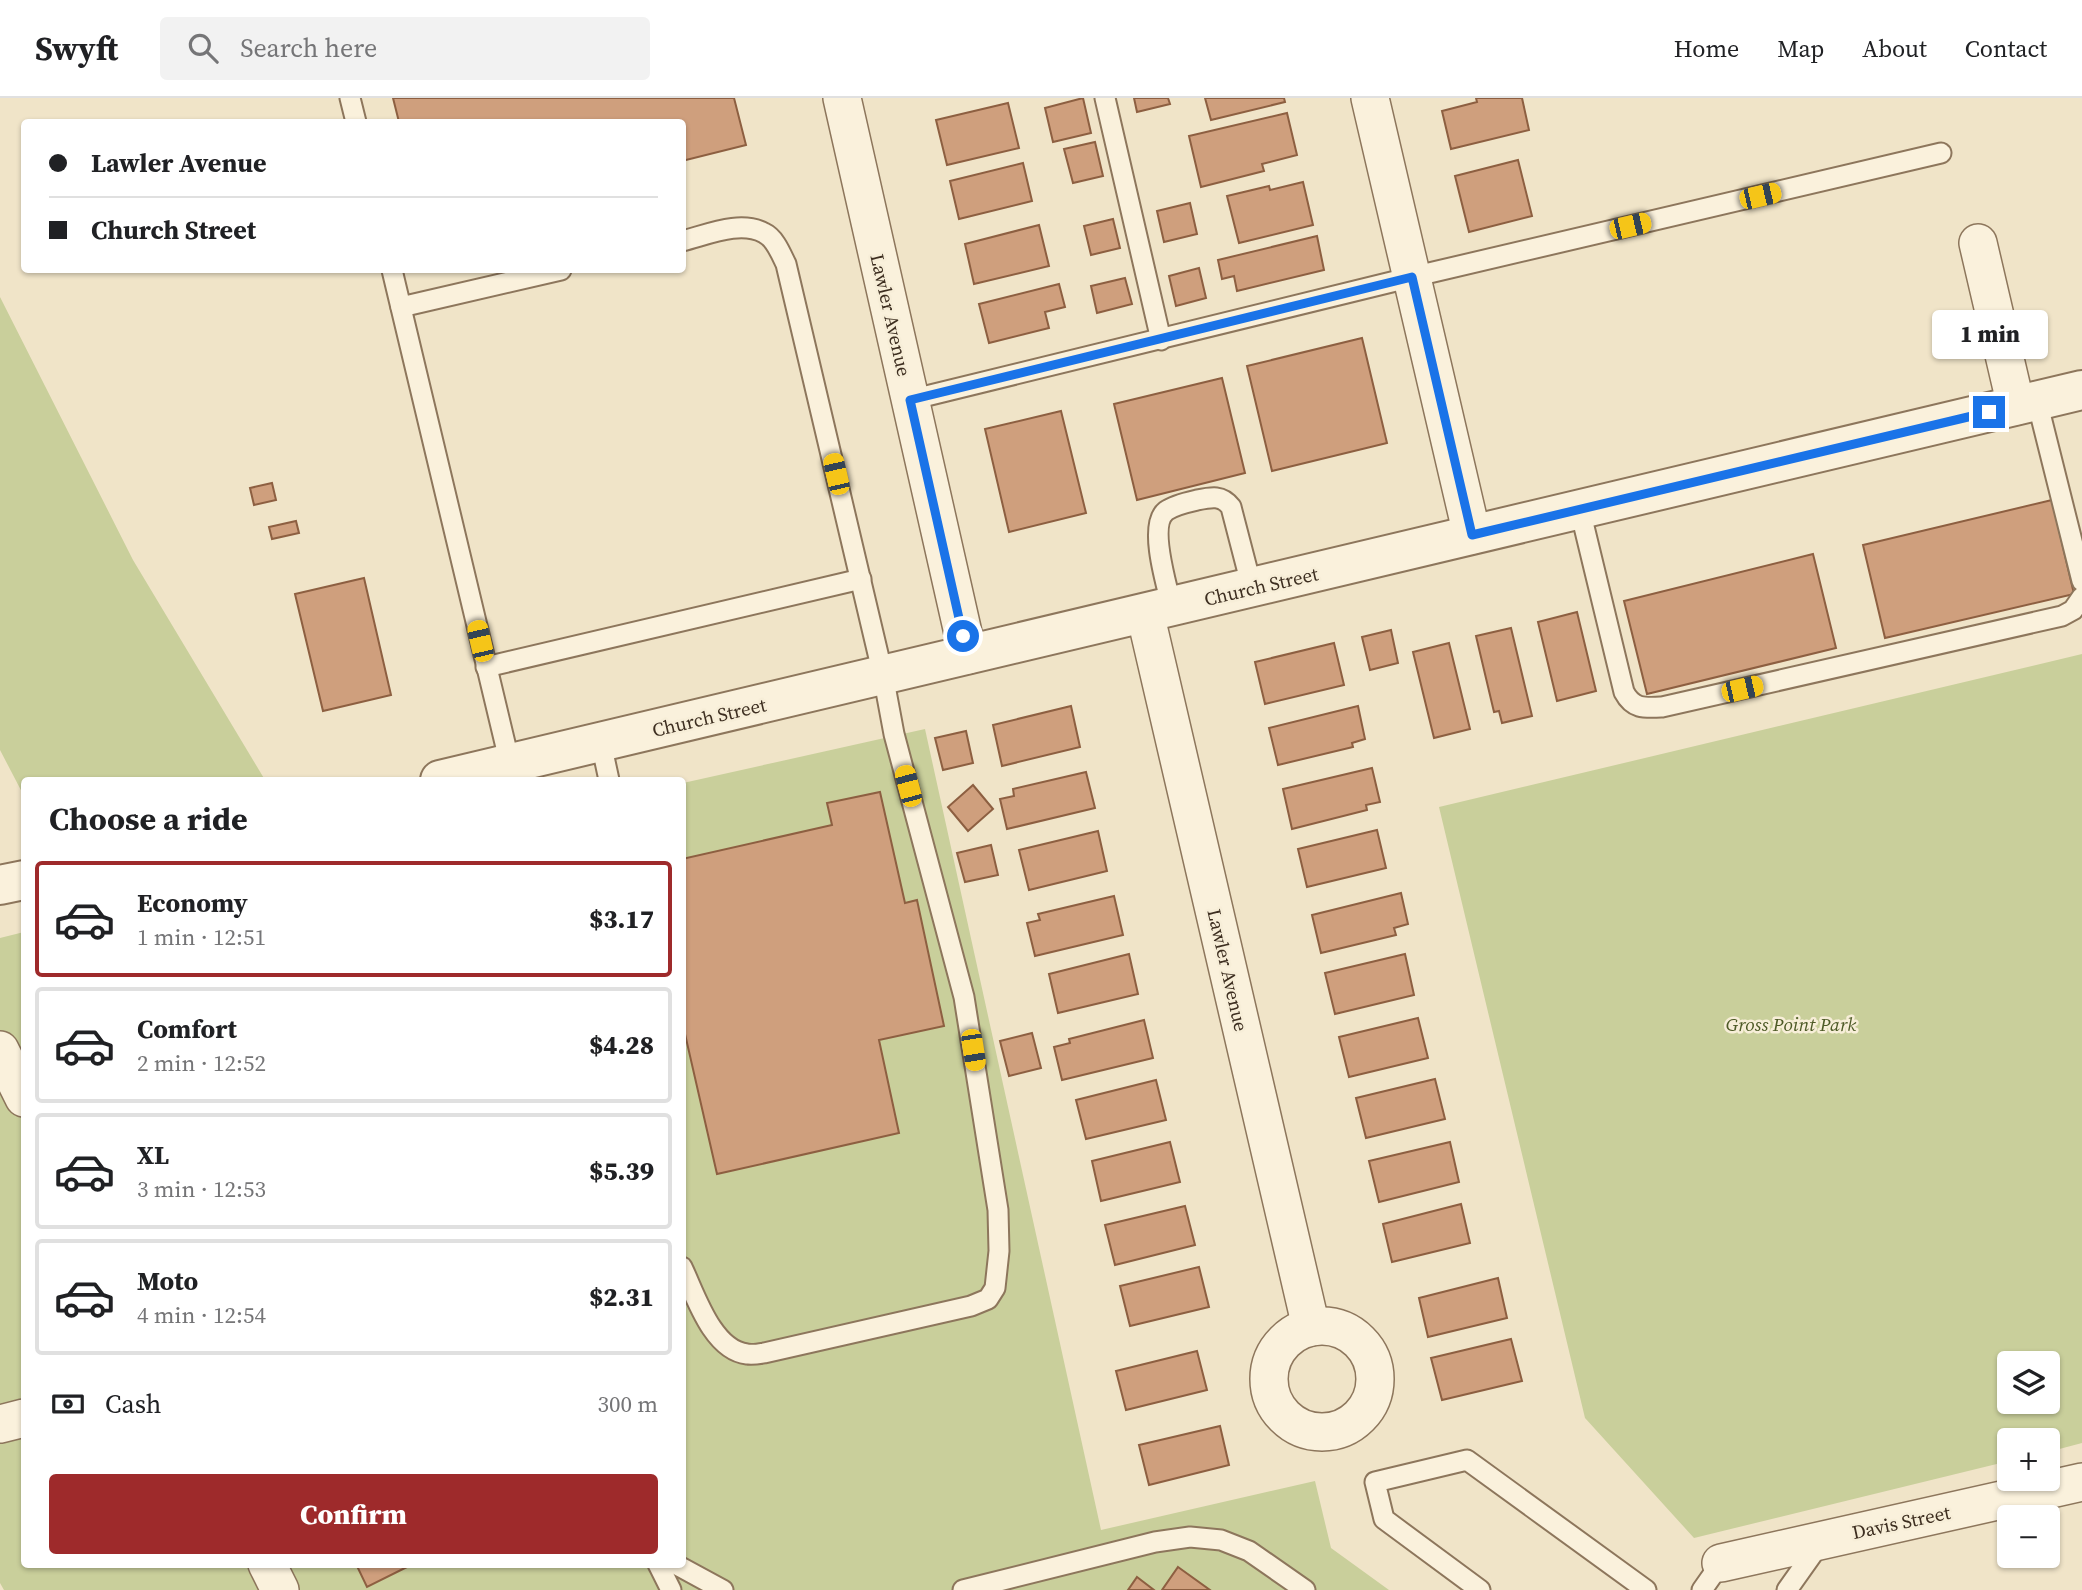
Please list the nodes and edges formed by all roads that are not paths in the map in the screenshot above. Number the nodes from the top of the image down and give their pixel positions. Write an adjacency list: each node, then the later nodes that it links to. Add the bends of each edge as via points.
1 (351, 98): 5 (lane)
2 (842, 98): 15 (street, Lawler Avenue)
3 (1105, 98): 13 (lane)
4 (1370, 98): 11 (street)
5 (355, 119)
6 (1941, 153): 11 (lane)
7 (686, 240): 19 (lane, via 735,228 751,229 766,233 786,264)
8 (1978, 243): 16 (street)
9 (393, 273): 12 (lane)
10 (548, 273): 12 (lane)
11 (1412, 277): 13 (lane); 18 (street)
12 (401, 307): 25 (lane)
13 (1161, 340): 15 (lane)
14 (2082, 390): 16 (street, Church Street)
15 (910, 400): 24 (street, Lawler Avenue)
16 (2027, 403): 17 (street, Church Street); 20 (lane)
17 (1580, 510): 18 (street, Church Street); 22 (lane, via 1624,692 1636,707 1662,707 2062,616)
18 (1472, 535): 21 (street, Church Street)
19 (861, 579): 25 (lane); 26 (lane)
20 (2082, 581)
21 (1251, 588): 23 (street, Church Street); 23 (lane, via 1231,507 1218,497 1194,501 1165,512 1160,521)
22 (2082, 597)
23 (1158, 610): 24 (street, Church Street); 36 (street, Lawler Avenue)
24 (968, 655): 26 (street, Church Street)
25 (486, 667): 28 (lane)
26 (883, 675): 27 (street, Church Street); 35 (lane, via 894,734 964,997 998,1210 995,1289 988,1299 971,1306 745,1354 712,1331)
27 (601, 743): 28 (street, Church Street); 30 (lane)
28 (510, 764): 29 (street, Church Street)
29 (453, 777)
30 (608, 777)
31 (21, 881): 32 (street)
32 (0, 886)
33 (0, 1050): 34 (street)
34 (21, 1092)
35 (686, 1276)
36 (1311, 1327)
37 (21, 1419): 38 (street)
38 (0, 1424)
39 (2082, 1482): 40 (street, Davis Street)
40 (1823, 1539): 44 (street, Davis Street); 52 (lane)
41 (269, 1568): 45 (street)
42 (660, 1568): 46 (lane)
43 (682, 1568): 47 (lane)
44 (1711, 1577)
45 (280, 1590)
46 (671, 1590)
47 (723, 1590)
48 (963, 1590): 49 (lane, via 1190,1537 1221,1540 1249,1551)
49 (1305, 1590)
50 (1480, 1590): 51 (lane, via 1384,1519 1375,1482 1467,1460)
51 (1646, 1590)
52 (1787, 1590)

